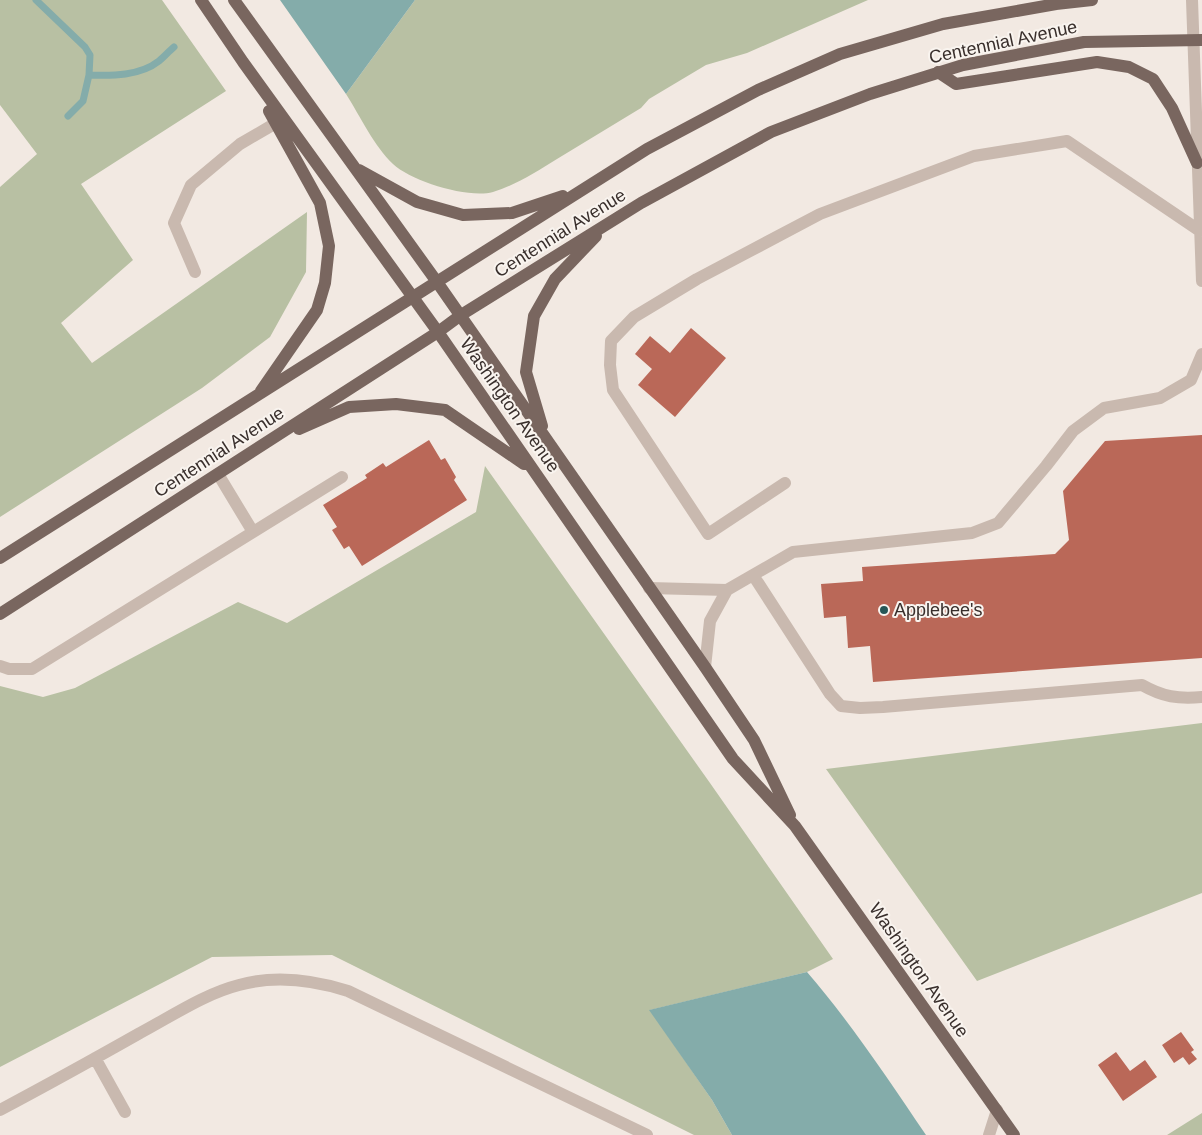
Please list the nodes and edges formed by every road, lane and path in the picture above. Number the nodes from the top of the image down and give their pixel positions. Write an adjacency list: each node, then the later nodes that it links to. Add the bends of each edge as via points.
1 (201, 0): 6 (main road, Washington Avenue)
2 (234, 0): 11 (main road, Washington Avenue)
3 (1092, 0): 12 (main road, Centennial Avenue, via 943,24 840,54 758,90 647,148)
4 (1192, 0): 5 (lane)
5 (1197, 40): 7 (main road, Centennial Avenue, via 1084,42); 9 (lane)
6 (243, 62): 8 (main road); 18 (main road, Washington Avenue)
7 (938, 72): 10 (main road, via 956,84 1098,62 1129,67 1153,79 1172,108); 13 (main road, Centennial Avenue, via 771,132)
8 (276, 123): 15 (lane, via 240,144 191,185 174,224); 22 (main road, via 320,202 329,246 325,283 316,310)
9 (1199, 127): 10 (lane)
10 (1197, 164): 14 (lane)
11 (355, 168): 12 (main road, via 417,202 463,215 512,213); 17 (main road, Washington Avenue)
12 (582, 190): 17 (main road, Centennial Avenue)
13 (609, 222): 19 (main road, Centennial Avenue); 23 (main road, via 555,279 534,316 526,372)
14 (1200, 231): 16 (lane); 28 (lane, via 1067,141 974,156 820,214 642,312 611,341 614,390 708,534)
15 (195, 272)
16 (1202, 281)
17 (437, 282): 18 (main road, Centennial Avenue); 19 (main road, Washington Avenue)
18 (413, 297): 20 (main road, Washington Avenue); 22 (main road, Centennial Avenue)
19 (461, 315): 20 (main road, Centennial Avenue); 23 (main road, Washington Avenue)
20 (438, 332): 24 (main road, Centennial Avenue); 25 (main road, Washington Avenue)
21 (1202, 354): 31 (lane, via 1191,380 1168,394 1104,408 1073,431 998,523 972,534 793,552)
22 (258, 395): 30 (main road, Centennial Avenue)
23 (545, 438): 32 (main road, Washington Avenue)
24 (258, 448): 25 (main road, via 349,407 396,404 445,410); 26 (main road, Centennial Avenue)
25 (533, 470): 38 (main road, Washington Avenue, via 733,759)
26 (218, 474): 29 (lane); 34 (main road, Centennial Avenue)
27 (342, 478): 29 (lane)
28 (785, 484)
29 (254, 532): 35 (lane, via 32,669)
30 (0, 558)
31 (753, 575): 33 (lane); 37 (lane, via 830,694 842,706 883,707 1142,685 1158,694)
32 (649, 588): 33 (lane); 36 (main road, Washington Avenue)
33 (727, 590): 36 (lane, via 710,621)
34 (0, 614)
35 (0, 666)
36 (705, 667): 38 (main road, Washington Avenue, via 754,740)
37 (1202, 697)
38 (795, 826): 41 (main road, Washington Avenue)
39 (95, 1058): 40 (lane); 42 (lane); 43 (lane, via 221,990 257,981 311,981 348,991)
40 (0, 1110)
41 (997, 1110): 44 (lane); 45 (main road, Washington Avenue)
42 (125, 1112)
43 (647, 1135)
44 (989, 1135)
45 (1014, 1135)

